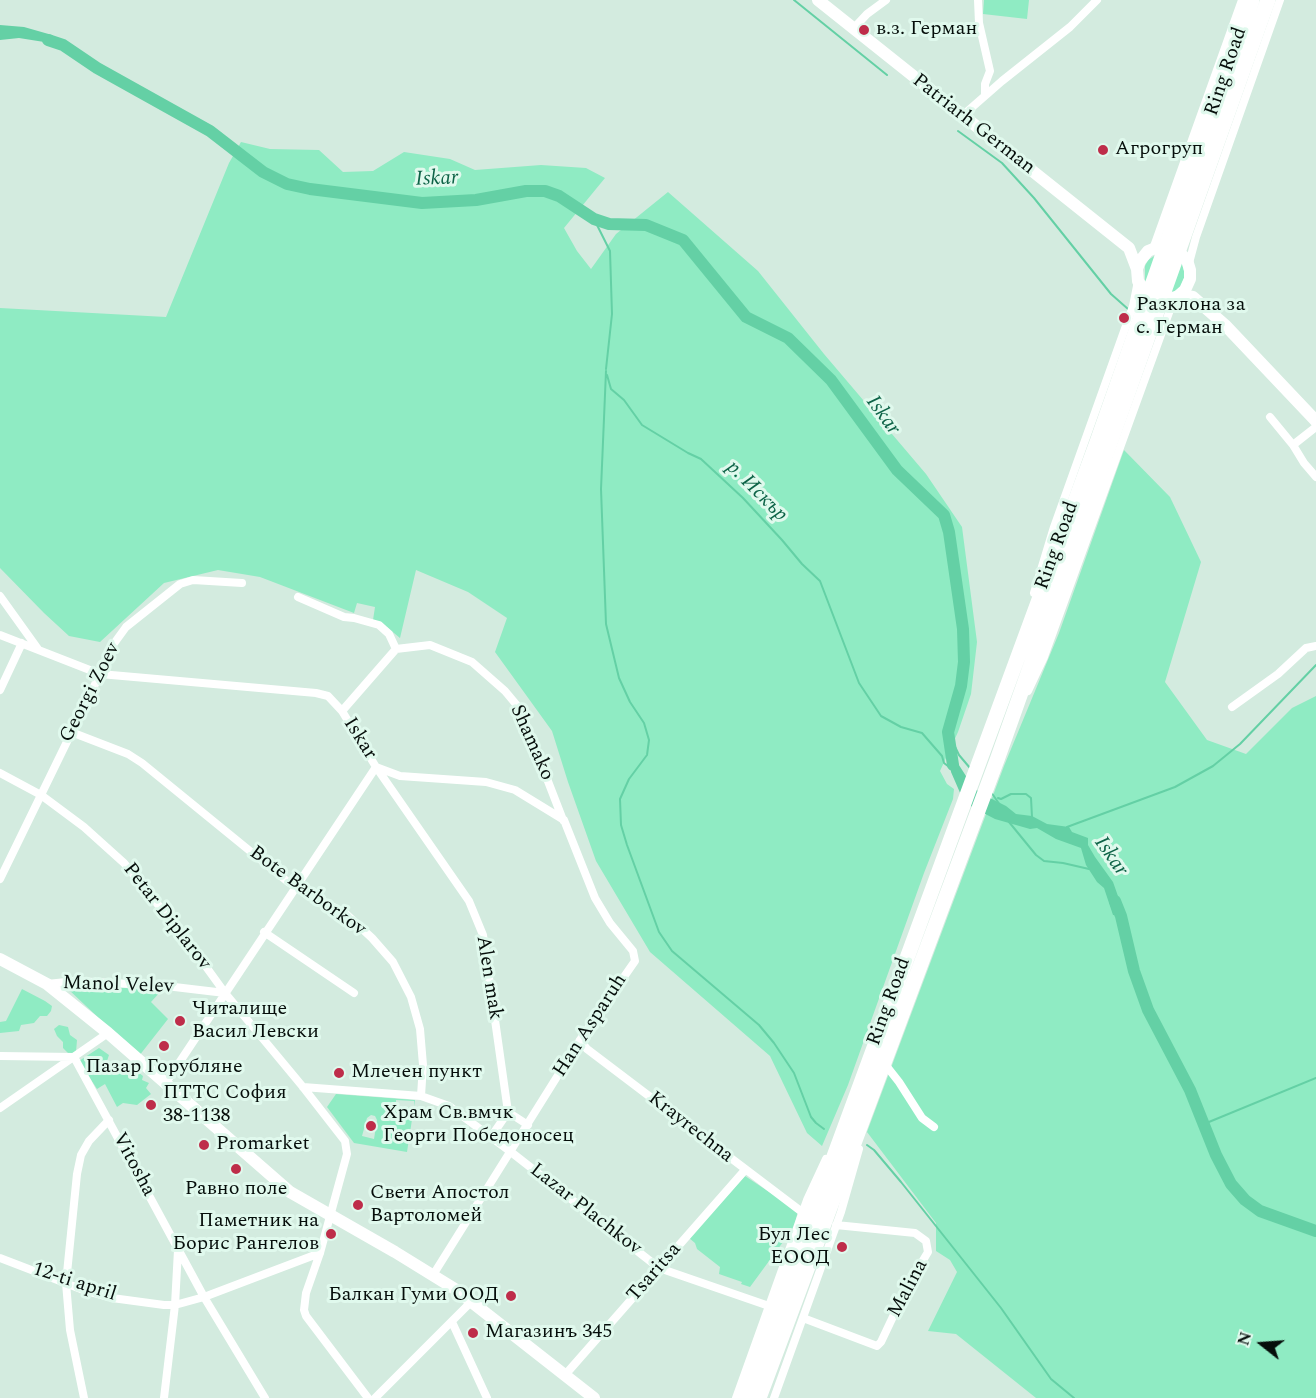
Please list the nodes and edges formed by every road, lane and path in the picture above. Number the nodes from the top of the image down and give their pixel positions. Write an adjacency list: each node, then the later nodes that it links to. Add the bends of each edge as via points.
1 (818, 0): 11 (street, Patriarh German)
2 (886, 0): 11 (street)
3 (978, 0): 13 (street)
4 (1097, 0): 14 (street, via 1071,27)
5 (1242, 0): 18 (street)
6 (1247, 0): 12 (highway)
7 (1252, 0): 12 (highway, Ring Road)
8 (1268, 0): 12 (highway, Ring Road)
9 (1275, 0): 12 (highway)
10 (1280, 0): 19 (street)
11 (853, 29): 16 (street, Patriarh German)
12 (1236, 68): 24 (highway, Ring Road)
13 (990, 70): 14 (street); 15 (street)
14 (1002, 81): 15 (street)
15 (985, 95): 16 (street)
16 (962, 117): 17 (street, Patriarh German)
17 (1129, 248): 18 (street); 20 (street)
18 (1151, 250): 19 (street, via 1172,248); 20 (street, via 1140,261)
19 (1188, 264): 21 (street)
20 (1138, 275): 22 (street, via 1144,291 1154,298); 42 (street, via 1133,306 1054,527)
21 (1188, 284): 22 (street); 23 (street)
22 (1179, 296): 23 (street); 44 (street, via 1170,310 1044,657)
23 (1193, 297): 26 (street)
24 (1139, 338): 42 (highway, Ring Road); 44 (highway, Ring Road)
25 (1270, 417): 28 (street)
26 (1316, 421)
27 (1316, 427): 28 (street)
28 (1293, 445): 29 (street)
29 (1316, 477)
30 (242, 583): 38 (street, Georgi Zoev, via 194,580 172,589 126,627 110,649)
31 (0, 596): 37 (street)
32 (298, 597): 36 (street, via 344,617 379,625)
33 (0, 636): 34 (street, Iskar)
34 (22, 643): 37 (street, Iskar); 39 (street)
35 (1316, 646): 40 (street, via 1306,648)
36 (396, 649): 41 (street); 48 (street, Shamako, via 430,645 472,662 506,691 520,709)
37 (39, 650): 38 (street, Iskar)
38 (100, 674): 41 (street, Iskar, via 316,693 328,696); 43 (street, Georgi Zoev)
39 (0, 690)
40 (1232, 707)
41 (342, 711): 45 (street, Iskar)
42 (996, 711): 63 (highway, Ring Road)
43 (71, 732): 47 (street, Georgi Zoev); 50 (street, Bote Barborkov, via 142,763)
44 (997, 760): 60 (highway, Ring Road)
45 (376, 767): 48 (street, Iskar, via 400,776 486,782 516,790); 50 (street); 66 (street, Alen mak, via 469,901 483,935)
46 (0, 774): 47 (street, Petar Diplarov)
47 (41, 795): 49 (street, Georgi Zoev); 54 (street, Petar Diplarov, via 124,863)
48 (564, 820): 57 (street, Han Asparuh, via 595,898 633,951 635,960)
49 (0, 879)
50 (295, 886): 51 (street); 64 (street, Bote Barborkov, via 346,914 393,962 411,997 420,1029)
51 (264, 932): 54 (street); 55 (street)
52 (0, 959): 53 (street)
53 (47, 984): 54 (street, Manol Velev, via 76,981); 56 (street)
54 (225, 993): 61 (street); 62 (street, Petar Diplarov)
55 (354, 993)
56 (108, 1033): 59 (street); 61 (street)
57 (580, 1040): 68 (street, Han Asparuh); 72 (street, Krayrechna)
58 (0, 1056): 59 (street)
59 (74, 1057): 65 (street); 67 (street, Vitosha)
60 (883, 1066): 69 (street, via 899,1082 922,1119); 75 (street, Ring Road); 98 (highway, Ring Road)
61 (165, 1084): 74 (street, via 290,1192)
62 (303, 1087): 64 (street, Lazar Plachkov); 74 (street, Petar Diplarov, via 345,1141 347,1154)
63 (858, 1090): 73 (street, Ring Road); 97 (highway, Ring Road)
64 (421, 1096): 70 (street, Lazar Plachkov, via 449,1106)
65 (0, 1108)
66 (508, 1112): 68 (street); 70 (street)
67 (109, 1120): 76 (street, Vitosha); 81 (street, via 81,1155)
68 (528, 1125): 71 (street, Han Asparuh)
69 (934, 1127)
70 (491, 1137): 71 (street, Lazar Plachkov)
71 (511, 1152): 79 (street, Lazar Plachkov); 80 (street, Han Asparuh)
72 (745, 1170): 73 (street, Krayrechna); 79 (street, Tsaritsa)
73 (802, 1212): 85 (street, Ring Road)
74 (330, 1217): 77 (street, Petar Diplarov); 80 (street)
75 (836, 1225): 86 (street, Ring Road); 86 (street, Malina, via 915,1233 926,1241 928,1252 877,1346)
76 (178, 1250): 82 (street, Vitosha); 84 (street)
77 (320, 1253): 82 (street, 12-ti april); 92 (street, Petar Diplarov, via 306,1293 306,1316)
78 (0, 1258): 81 (street, 12-ti april)
79 (659, 1268): 85 (street, Lazar Plachkov); 88 (street, Tsaritsa)
80 (433, 1275): 83 (street)
81 (66, 1283): 84 (street, 12-ti april, via 111,1298); 89 (street, via 70,1330)
82 (204, 1297): 84 (street, 12-ti april); 91 (street, Vitosha)
83 (472, 1301): 87 (street); 88 (street)
84 (175, 1305): 90 (street)
85 (769, 1306): 96 (street, Ring Road)
86 (803, 1318): 99 (street, Ring Road)
87 (452, 1322): 93 (street); 94 (street)
88 (565, 1375): 95 (street)
89 (84, 1398)
90 (164, 1398)
91 (265, 1398)
92 (368, 1398)
93 (375, 1398)
94 (486, 1398)
95 (594, 1398)
96 (736, 1398)
97 (745, 1398)
98 (759, 1398)
99 (774, 1398)

